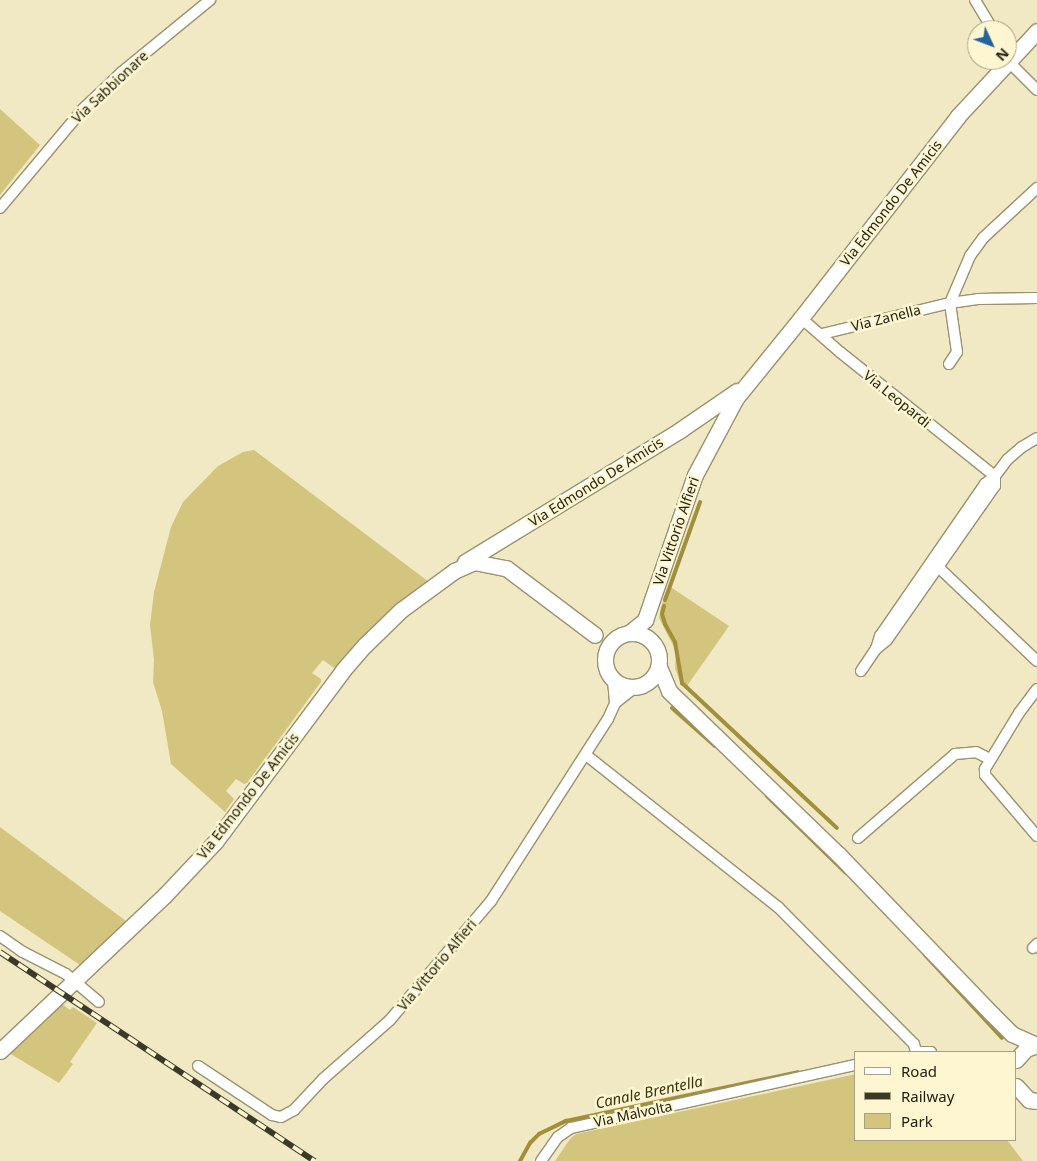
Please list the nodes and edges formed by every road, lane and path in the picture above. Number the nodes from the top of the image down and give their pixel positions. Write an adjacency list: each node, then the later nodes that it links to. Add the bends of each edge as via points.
1 (210, 0): 10 (street, Via Sabbionare, via 122,72 83,109)
2 (975, 0): 3 (street)
3 (987, 20)
4 (1037, 31): 5 (street, Via Edmondo De Amicis)
5 (1017, 47)
6 (1017, 64): 8 (street)
7 (996, 70): 13 (street, Via Edmondo De Amicis)
8 (1037, 90)
9 (1037, 188): 12 (street, via 983,238 970,256)
10 (0, 208)
11 (1037, 298): 12 (street, Via Zanella)
12 (950, 303): 14 (street, Via Zanella); 15 (street, via 957,352)
13 (802, 318): 14 (street, Via Leopardi); 16 (street, Via Edmondo De Amicis)
14 (822, 334): 20 (street, Via Leopardi)
15 (949, 364)
16 (750, 380): 17 (street, Via Edmondo De Amicis); 19 (street, Via Edmondo De Amicis, via 732,403)
17 (680, 430): 19 (street, Via Edmondo De Amicis, via 702,425 709,432); 21 (street, Via Edmondo De Amicis)
18 (1037, 438): 20 (street, via 1008,459)
19 (710, 443): 26 (street, Via Vittorio Alfieri, via 695,476)
20 (995, 476): 22 (street, via 985,484)
21 (512, 534): 23 (street, via 505,541 503,550 504,561); 24 (street, Via Edmondo De Amicis)
22 (935, 564): 31 (street); 33 (street, via 880,636 876,649)
23 (510, 569): 24 (street, via 474,562); 25 (street)
24 (450, 574): 25 (street, via 464,569 493,570); 44 (street, Via Edmondo De Amicis, via 396,614 357,653 220,836 165,894)
25 (542, 595): 27 (street)
26 (645, 620): 28 (street); 29 (street)
27 (595, 635): 28 (street); 30 (street)
28 (625, 635): 29 (street, via 638,634); 30 (street, via 608,647)
29 (654, 643): 32 (street, via 660,658)
30 (605, 655): 34 (street, via 608,673)
31 (1037, 660)
32 (659, 667): 35 (street, via 655,675); 37 (street)
33 (861, 671)
34 (613, 680): 35 (street, via 622,686); 38 (street)
35 (637, 687): 37 (street); 38 (street, Via Vittorio Alfieri)
36 (1037, 689): 40 (street)
37 (669, 691): 46 (street, via 838,854)
38 (615, 703): 39 (street, Via Vittorio Alfieri)
39 (586, 755): 49 (street, via 778,907 914,1044); 53 (street, Via Vittorio Alfieri, via 491,901 390,1020 294,1110 281,1117 272,1115)
40 (990, 759): 41 (street, via 985,775); 42 (street, via 976,752 956,754)
41 (1037, 836)
42 (858, 838)
43 (0, 936): 44 (street)
44 (74, 980): 45 (street); 48 (street, Via Edmondo De Amicis)
45 (99, 1002)
46 (1012, 1034): 47 (street); 50 (street)
47 (1037, 1045): 51 (street, via 1026,1049)
48 (0, 1051)
49 (916, 1051)
50 (1015, 1051)
51 (1017, 1059)
52 (854, 1065): 56 (street, Via Malvolta, via 571,1128 558,1137)
53 (198, 1066)
54 (1017, 1088): 55 (street, via 1030,1100)
55 (1037, 1101)
56 (542, 1161)

